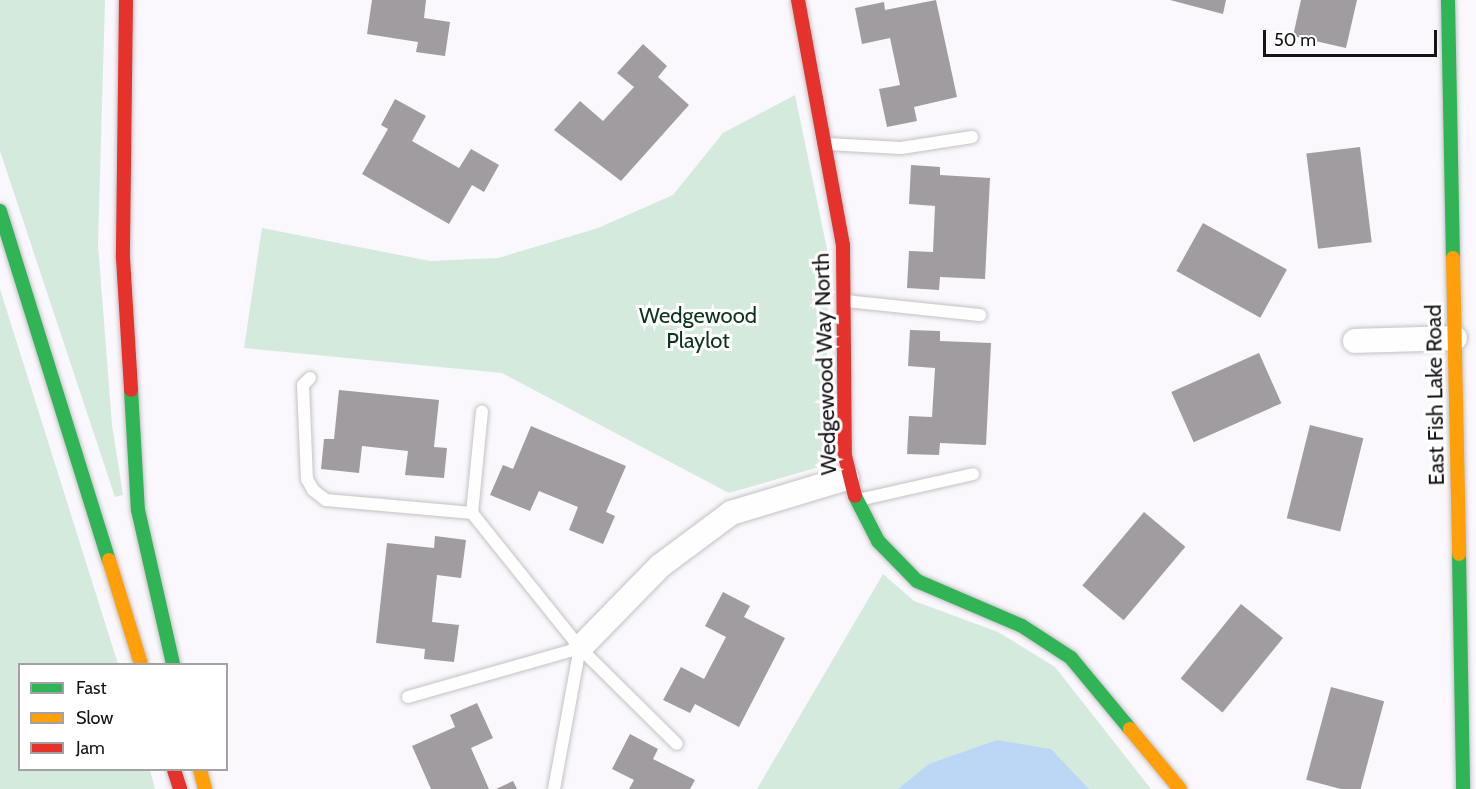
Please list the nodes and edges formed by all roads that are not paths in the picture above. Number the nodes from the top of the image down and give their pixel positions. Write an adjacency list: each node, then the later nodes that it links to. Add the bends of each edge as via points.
1 (126, 0): 19 (main road, via 123,258 138,510)
2 (798, 0): 5 (main road, Wedgewood Way North)
3 (1448, 0): 9 (main road, East Fish Lake Road)
4 (972, 137): 5 (lane, via 901,148)
5 (826, 144): 7 (main road, Wedgewood Way North)
6 (0, 211): 18 (main road)
7 (846, 301): 8 (lane); 14 (main road, Wedgewood Way North)
8 (980, 315)
9 (1455, 338): 10 (street); 28 (main road, East Fish Lake Road)
10 (1355, 341)
11 (310, 378): 16 (lane, via 303,385 307,479 313,490 326,500)
12 (482, 411): 16 (lane)
13 (973, 474): 15 (lane)
14 (847, 478): 15 (main road, Wedgewood Way North); 17 (street, via 731,513 660,566)
15 (856, 501): 27 (main road, Wedgewood Way North, via 878,541 917,581 1022,626 1071,658)
16 (472, 513): 17 (lane)
17 (580, 648): 20 (lane); 21 (lane); 26 (lane)
18 (141, 663)
19 (173, 663)
20 (408, 697)
21 (677, 744)
22 (174, 771): 24 (main road)
23 (200, 771): 25 (main road)
24 (180, 789)
25 (205, 789)
26 (554, 789)
27 (1180, 789)
28 (1463, 789)

